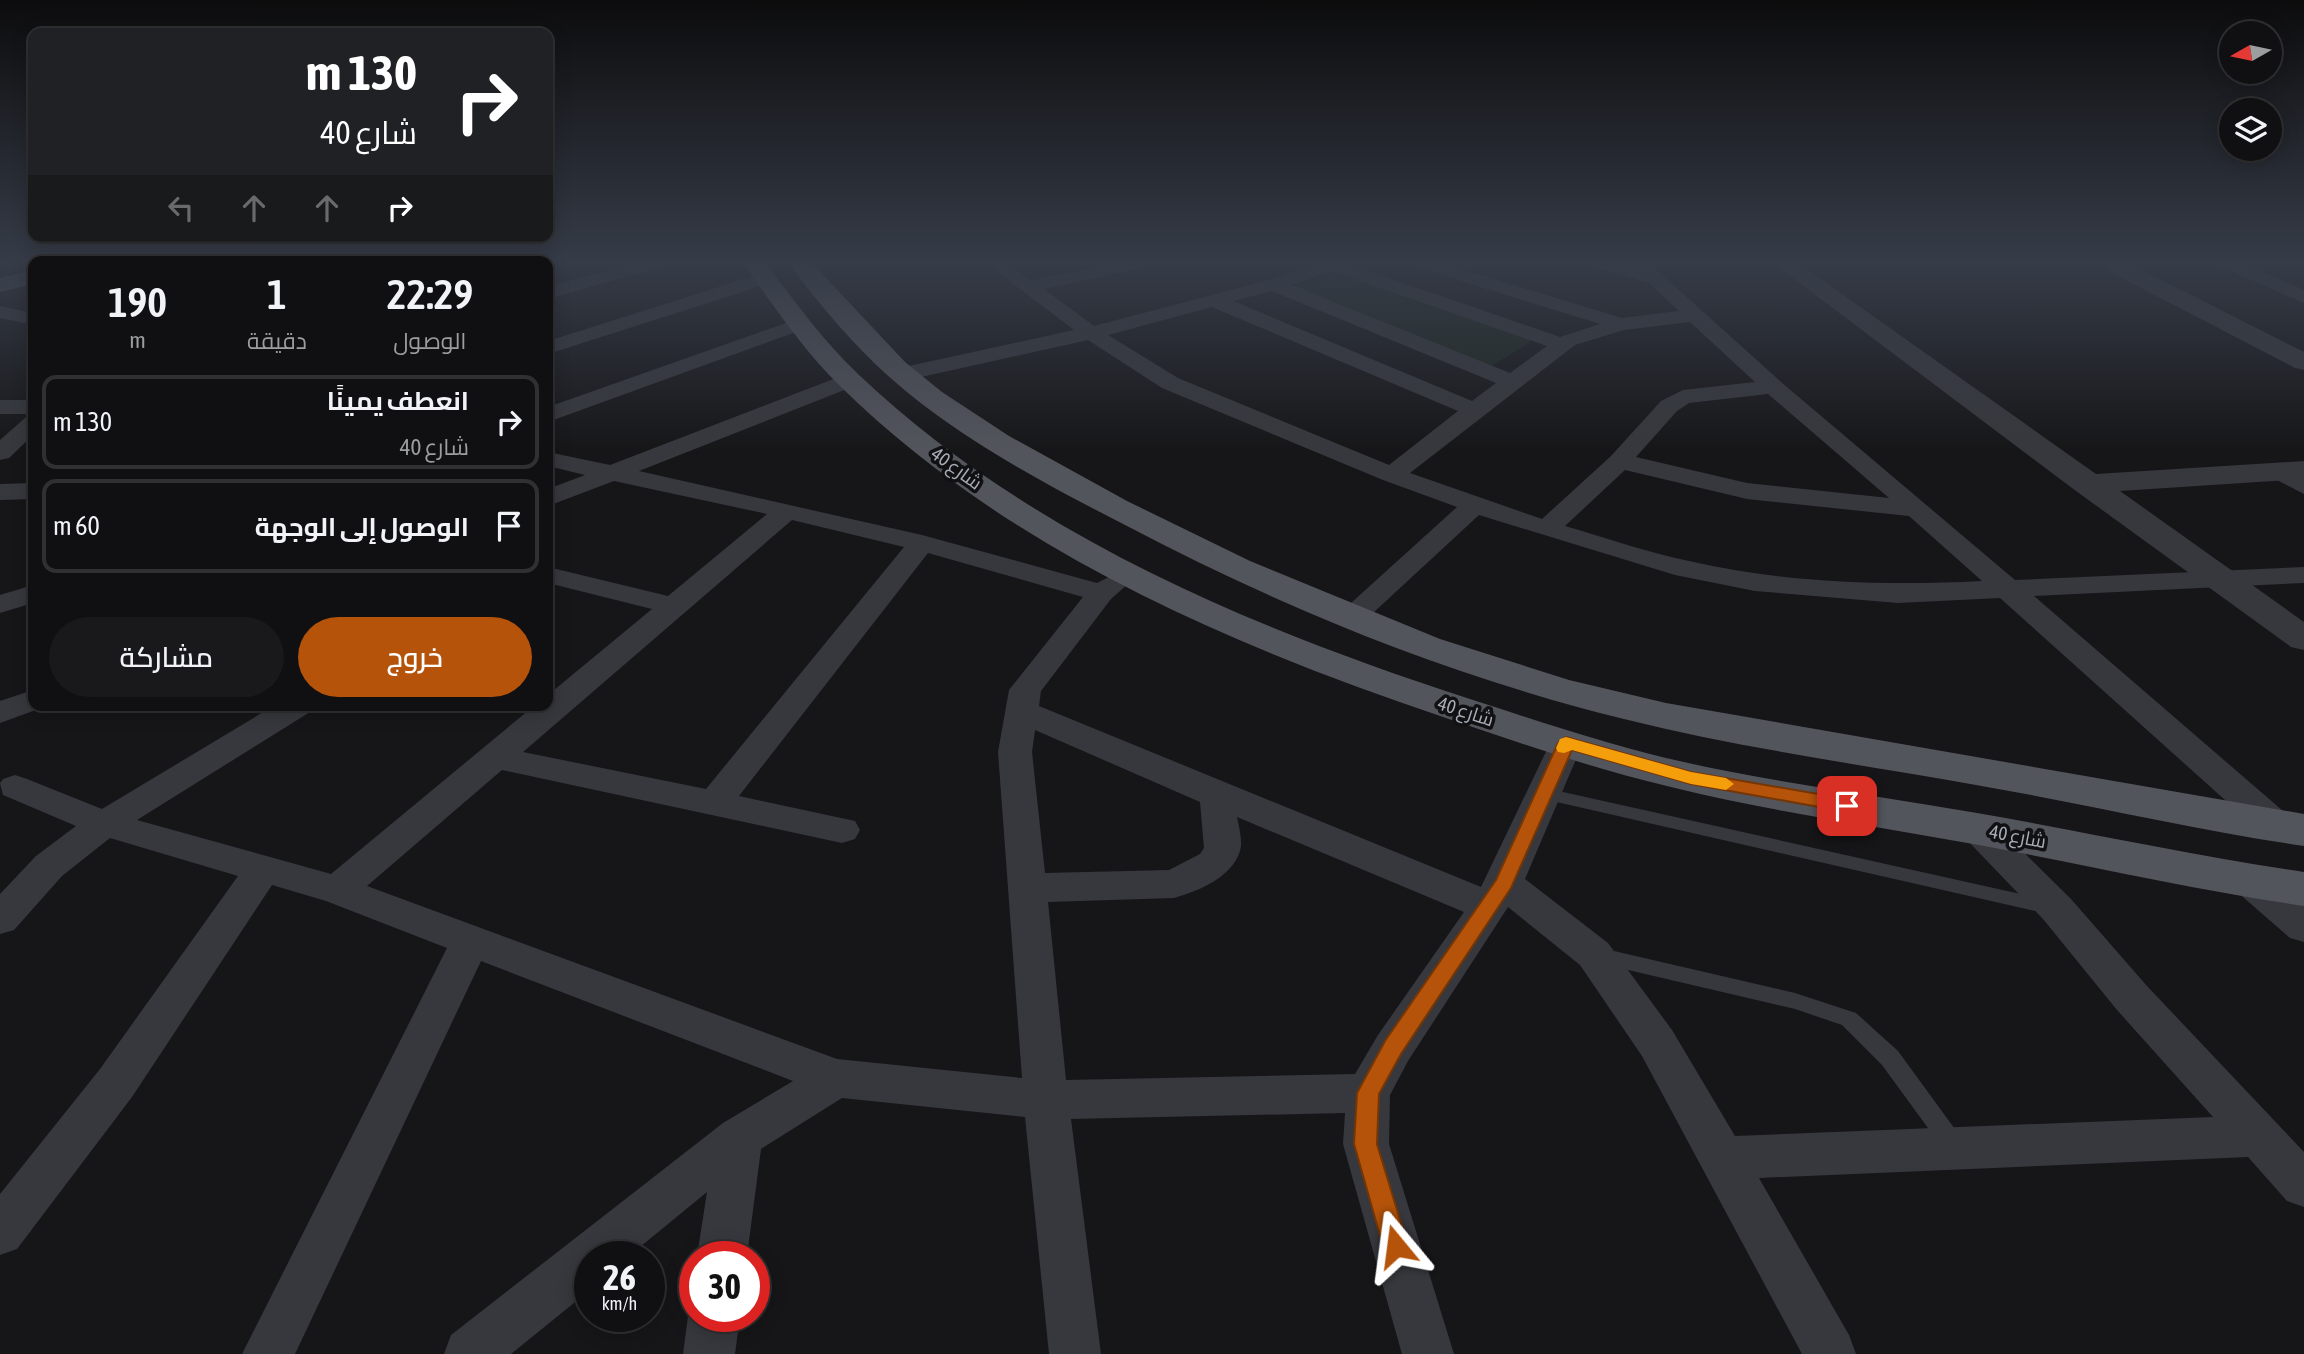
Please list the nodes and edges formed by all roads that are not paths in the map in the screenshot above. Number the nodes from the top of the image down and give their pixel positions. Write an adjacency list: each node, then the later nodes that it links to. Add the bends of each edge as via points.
1 (607, 326): 16 (street)
2 (794, 326): 25 (street)
3 (802, 326): 19 (main road, شارع 40)
4 (853, 326): 18 (main road)
5 (1082, 326): 14 (street)
6 (1117, 326): 14 (street)
7 (1275, 326): 24 (street)
8 (1375, 326): 20 (street)
9 (1510, 326): 15 (street)
10 (1615, 326): 15 (street)
11 (1709, 326): 21 (street)
12 (1871, 326): 37 (street)
13 (2234, 326): 17 (street)
14 (1091, 333): 18 (street); 35 (street, via 1170,383)
15 (1563, 345): 20 (street)
16 (553, 346)
17 (2304, 362)
18 (903, 374): 26 (main road)
19 (849, 380): 28 (main road, شارع 40); 34 (street)
20 (1512, 382): 24 (street)
21 (1773, 387): 32 (street, via 1683,397 1669,406); 42 (street)
22 (0, 407): 23 (street)
23 (28, 407)
24 (1474, 410): 35 (street)
25 (553, 413)
26 (962, 418): 28 (main road, via 943,429); 29 (main road)
27 (28, 428): 30 (street)
28 (912, 433): 33 (main road, شارع 40)
29 (1004, 445): 33 (main road, via 972,449); 54 (main road, via 1152,527)
30 (0, 453)
31 (553, 460): 34 (street)
32 (1620, 461): 42 (street, via 1747,491); 44 (street)
33 (951, 463): 49 (main road, شارع 40)
34 (616, 472): 40 (street); 43 (street)
35 (1392, 475): 41 (street)
36 (2296, 476): 37 (street)
37 (2087, 484): 48 (street)
38 (28, 491): 39 (street)
39 (0, 492)
40 (553, 496)
41 (1475, 505): 44 (street); 54 (street)
42 (1917, 509): 50 (street)
43 (787, 511): 45 (street); 53 (street)
44 (1546, 529): 50 (street, via 1685,569 1755,582 1898,594)
45 (922, 543): 49 (street); 67 (street)
46 (2304, 575): 48 (street)
47 (553, 576): 53 (street)
48 (2220, 579): 50 (street); 55 (street)
49 (1113, 584): 60 (street, via 1025,690); 62 (main road, شارع 40, via 1201,612 1409,693)
50 (2009, 591): 69 (street)
51 (28, 596): 52 (street)
52 (0, 604)
53 (671, 605): 57 (street)
54 (1350, 619): 69 (main road, via 1542,685 1622,706 1727,729)
55 (2304, 639)
56 (28, 702): 61 (street)
57 (553, 706)
58 (289, 711): 68 (street)
59 (547, 711): 63 (street)
60 (1021, 712): 66 (street); 74 (street, via 1015,752)
61 (0, 713)
62 (1566, 743): 65 (street); 70 (main road, شارع 40, via 1691,778)
63 (493, 757): 67 (street); 76 (street)
64 (15, 788): 68 (street)
65 (1545, 794): 77 (street); 78 (lane)
66 (1217, 795): 74 (street, via 1223,849 1200,873 1174,884); 77 (street)
67 (714, 803): 71 (street)
68 (104, 824): 72 (street); 79 (street, via 48,866)
69 (2291, 828)
70 (1978, 829): 73 (main road, شارع 40); 78 (street)
71 (842, 830)
72 (262, 870): 76 (street); 91 (street, via 116,1083)
73 (2249, 881): 75 (main road, شارع 40); 80 (street)
74 (1028, 888): 85 (street)
75 (2304, 888)
76 (337, 890): 81 (street)
77 (1497, 894): 82 (street); 84 (street)
78 (2057, 909): 86 (street)
79 (0, 919)
80 (2304, 927)
81 (470, 941): 83 (street); 96 (street)
82 (1594, 954): 88 (lane, via 1849,1018 1890,1058); 89 (street, via 1657,1043)
83 (836, 1078): 85 (street); 87 (street)
84 (1368, 1093): 85 (street); 100 (street, via 1366,1144)
85 (1046, 1100): 99 (street)
86 (2257, 1136): 88 (street); 90 (street)
87 (739, 1138): 92 (street); 93 (street)
88 (1956, 1148): 89 (street)
89 (1723, 1158): 101 (street)
90 (2304, 1185)
91 (0, 1232)
92 (610, 1241)
93 (724, 1241)
94 (574, 1270): 97 (street)
95 (712, 1332): 98 (street)
96 (268, 1354)
97 (470, 1354)
98 (709, 1354)
99 (1076, 1354)
100 (1428, 1354)
101 (1830, 1354)

